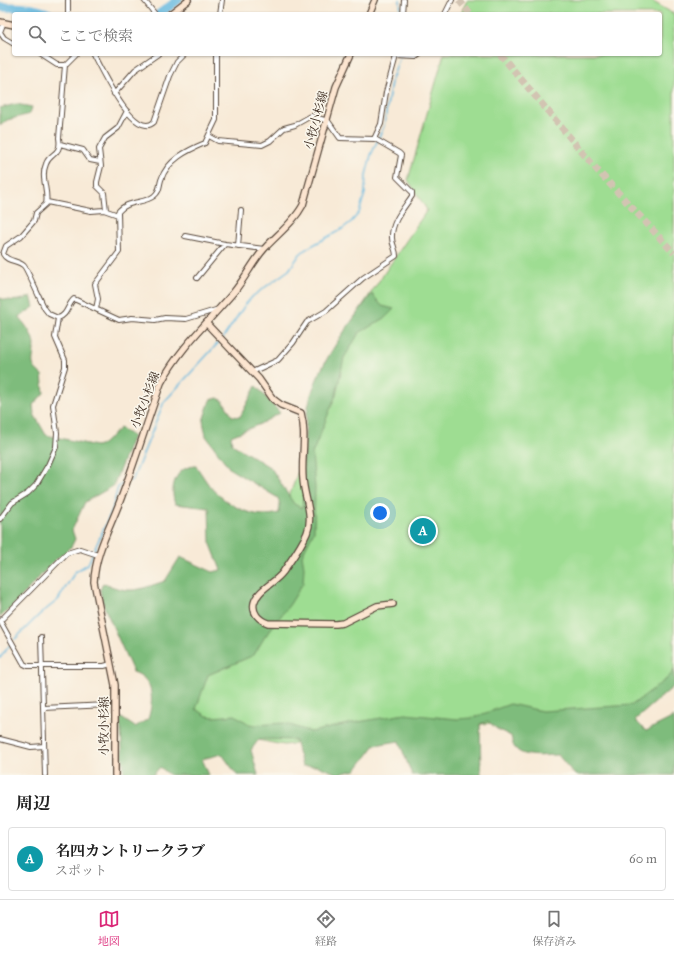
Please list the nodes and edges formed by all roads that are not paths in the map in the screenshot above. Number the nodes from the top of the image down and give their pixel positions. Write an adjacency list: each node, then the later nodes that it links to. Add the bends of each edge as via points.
1 (68, 0): 8 (street)
2 (144, 0): 9 (street)
3 (188, 0): 10 (main road)
4 (222, 0): 11 (street)
5 (374, 0): 12 (main road)
6 (404, 0): 13 (street)
7 (452, 0): 14 (street)
8 (68, 12)
9 (153, 12)
10 (173, 12)
11 (220, 12)
12 (369, 12)
13 (403, 12)
14 (446, 12)
15 (2, 22): 16 (main road); 17 (street)
16 (12, 24)
17 (0, 32): 18 (street)
18 (12, 43)
19 (43, 56): 29 (street, via 56,65)
20 (74, 56): 29 (street)
21 (94, 56): 30 (street)
22 (155, 56): 30 (street, via 135,70)
23 (183, 56): 31 (street, via 175,65 154,122 148,126 144,125)
24 (216, 56): 33 (street, via 216,120)
25 (350, 56): 32 (main road, 小牧小杉線, via 336,87)
26 (397, 56): 34 (street)
27 (403, 56): 28 (street)
28 (417, 56)
29 (65, 66): 35 (street)
30 (114, 94): 31 (street)
31 (127, 111): 36 (street, via 118,128 103,142 99,152)
32 (328, 121): 33 (street, via 311,116 284,128 266,144 258,146 218,141); 34 (street, via 340,138); 44 (main road, 小牧小杉線, via 304,205 297,216)
33 (209, 136): 40 (street, via 205,143 173,162 161,180 160,190 152,197 120,209)
34 (376, 140): 50 (street, via 401,155 397,177 412,192 395,222 392,238 396,256 363,278 326,311 307,322 278,360)
35 (60, 144): 36 (street, via 83,150 90,160); 37 (street, via 44,170)
36 (100, 162): 38 (street, via 97,182 104,193)
37 (47, 202): 38 (street, via 91,211); 48 (street, via 45,207 36,213 34,221 27,229 6,246 3,254 5,258 26,268 45,309)
38 (106, 210): 40 (street)
39 (241, 210): 43 (street)
40 (118, 215): 46 (street, via 119,252 101,274 95,286 98,299)
41 (185, 236): 42 (street)
42 (225, 244): 43 (street); 45 (street)
43 (238, 246): 44 (street)
44 (264, 249): 47 (main road, 小牧小杉線)
45 (197, 278)
46 (96, 308): 47 (street, via 119,320 189,319); 48 (street, via 74,299 66,312)
47 (219, 309): 49 (main road, 小牧小杉線)
48 (58, 318): 51 (street, via 55,337 65,360 65,367 54,405 58,433 56,447 36,485 12,503)
49 (206, 323): 50 (main road); 52 (main road, 小牧小杉線, via 168,370 161,383 126,485)
50 (252, 372): 53 (main road, via 273,399 301,413 305,427 303,480 310,519 307,533 282,574 254,601 256,615 261,621 268,623 336,624 377,606)
51 (0, 519)
52 (97, 555): 55 (main road, 小牧小杉線, via 94,582); 56 (street, via 77,549 64,556 0,621 24,664)
53 (393, 604)
54 (41, 637): 56 (street)
55 (112, 664): 56 (street); 62 (main road, 小牧小杉線, via 116,700)
56 (42, 667): 58 (street)
57 (108, 705): 58 (street)
58 (43, 708): 60 (street)
59 (0, 739): 60 (street, via 31,746)
60 (44, 746): 61 (street)
61 (45, 775)
62 (116, 775)

